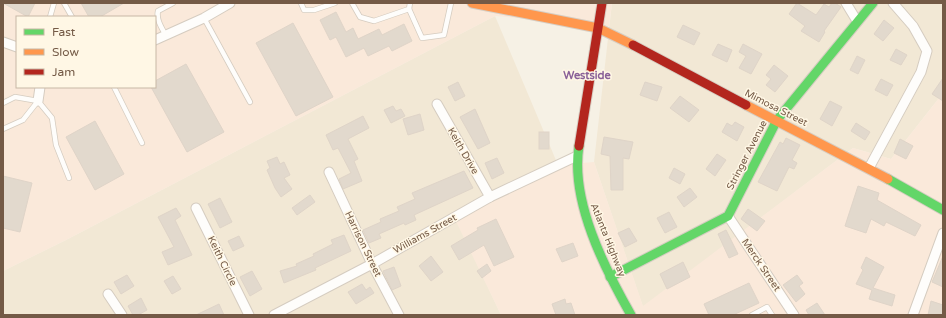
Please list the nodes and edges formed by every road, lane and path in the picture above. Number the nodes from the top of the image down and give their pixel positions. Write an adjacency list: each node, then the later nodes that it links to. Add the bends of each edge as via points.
1 (54, 3): 16 (lane)
2 (64, 3): 17 (lane)
3 (173, 3): 21 (lane, via 158,11 158,19)
4 (230, 3): 18 (street)
5 (301, 3): 6 (lane, via 304,10 314,10)
6 (335, 3)
7 (352, 3): 15 (lane, via 360,17 374,21)
8 (410, 3): 15 (lane)
9 (451, 3): 15 (lane, via 444,35 422,38)
10 (472, 3): 20 (street, Mimosa Street)
11 (602, 3): 20 (street, Atlanta Highway)
12 (846, 3): 19 (street)
13 (873, 3): 19 (street, Stringer Avenue)
14 (894, 3): 35 (street, via 913,26 927,51 921,72)
15 (409, 10)
16 (50, 16)
17 (71, 16)
18 (204, 18): 21 (street); 28 (lane)
19 (857, 21): 31 (street, Stringer Avenue)
20 (598, 28): 31 (street, Mimosa Street); 34 (street, Atlanta Highway)
21 (166, 36): 22 (street)
22 (156, 40)
23 (3, 42): 24 (street)
24 (16, 47)
25 (40, 88): 27 (street)
26 (114, 88): 33 (lane)
27 (38, 101): 29 (lane, via 15,97); 32 (lane, via 23,120); 37 (lane, via 52,118 56,145)
28 (250, 102)
29 (3, 103)
30 (437, 104): 38 (street, Keith Drive)
31 (778, 120): 35 (street, Mimosa Street); 41 (street, Stringer Avenue)
32 (3, 129)
33 (142, 143)
34 (577, 156): 38 (street, Williams Street); 44 (street, Atlanta Highway, via 581,199)
35 (869, 168): 40 (street, Mimosa Street)
36 (329, 172): 43 (street, Harrison Street)
37 (69, 178)
38 (490, 197): 43 (street, Williams Street)
39 (196, 208): 48 (street, Keith Circle)
40 (943, 210)
41 (728, 216): 44 (street); 53 (street, Merck Street)
42 (943, 233): 54 (street)
43 (372, 264): 49 (street, Williams Street); 50 (street, Harrison Street)
44 (610, 277): 46 (street, Atlanta Highway)
45 (108, 294): 47 (street)
46 (629, 314)
47 (122, 315)
48 (249, 315)
49 (274, 315)
50 (398, 315)
51 (752, 315): 52 (lane, via 767,307)
52 (772, 315)
53 (794, 315)
54 (913, 315)

